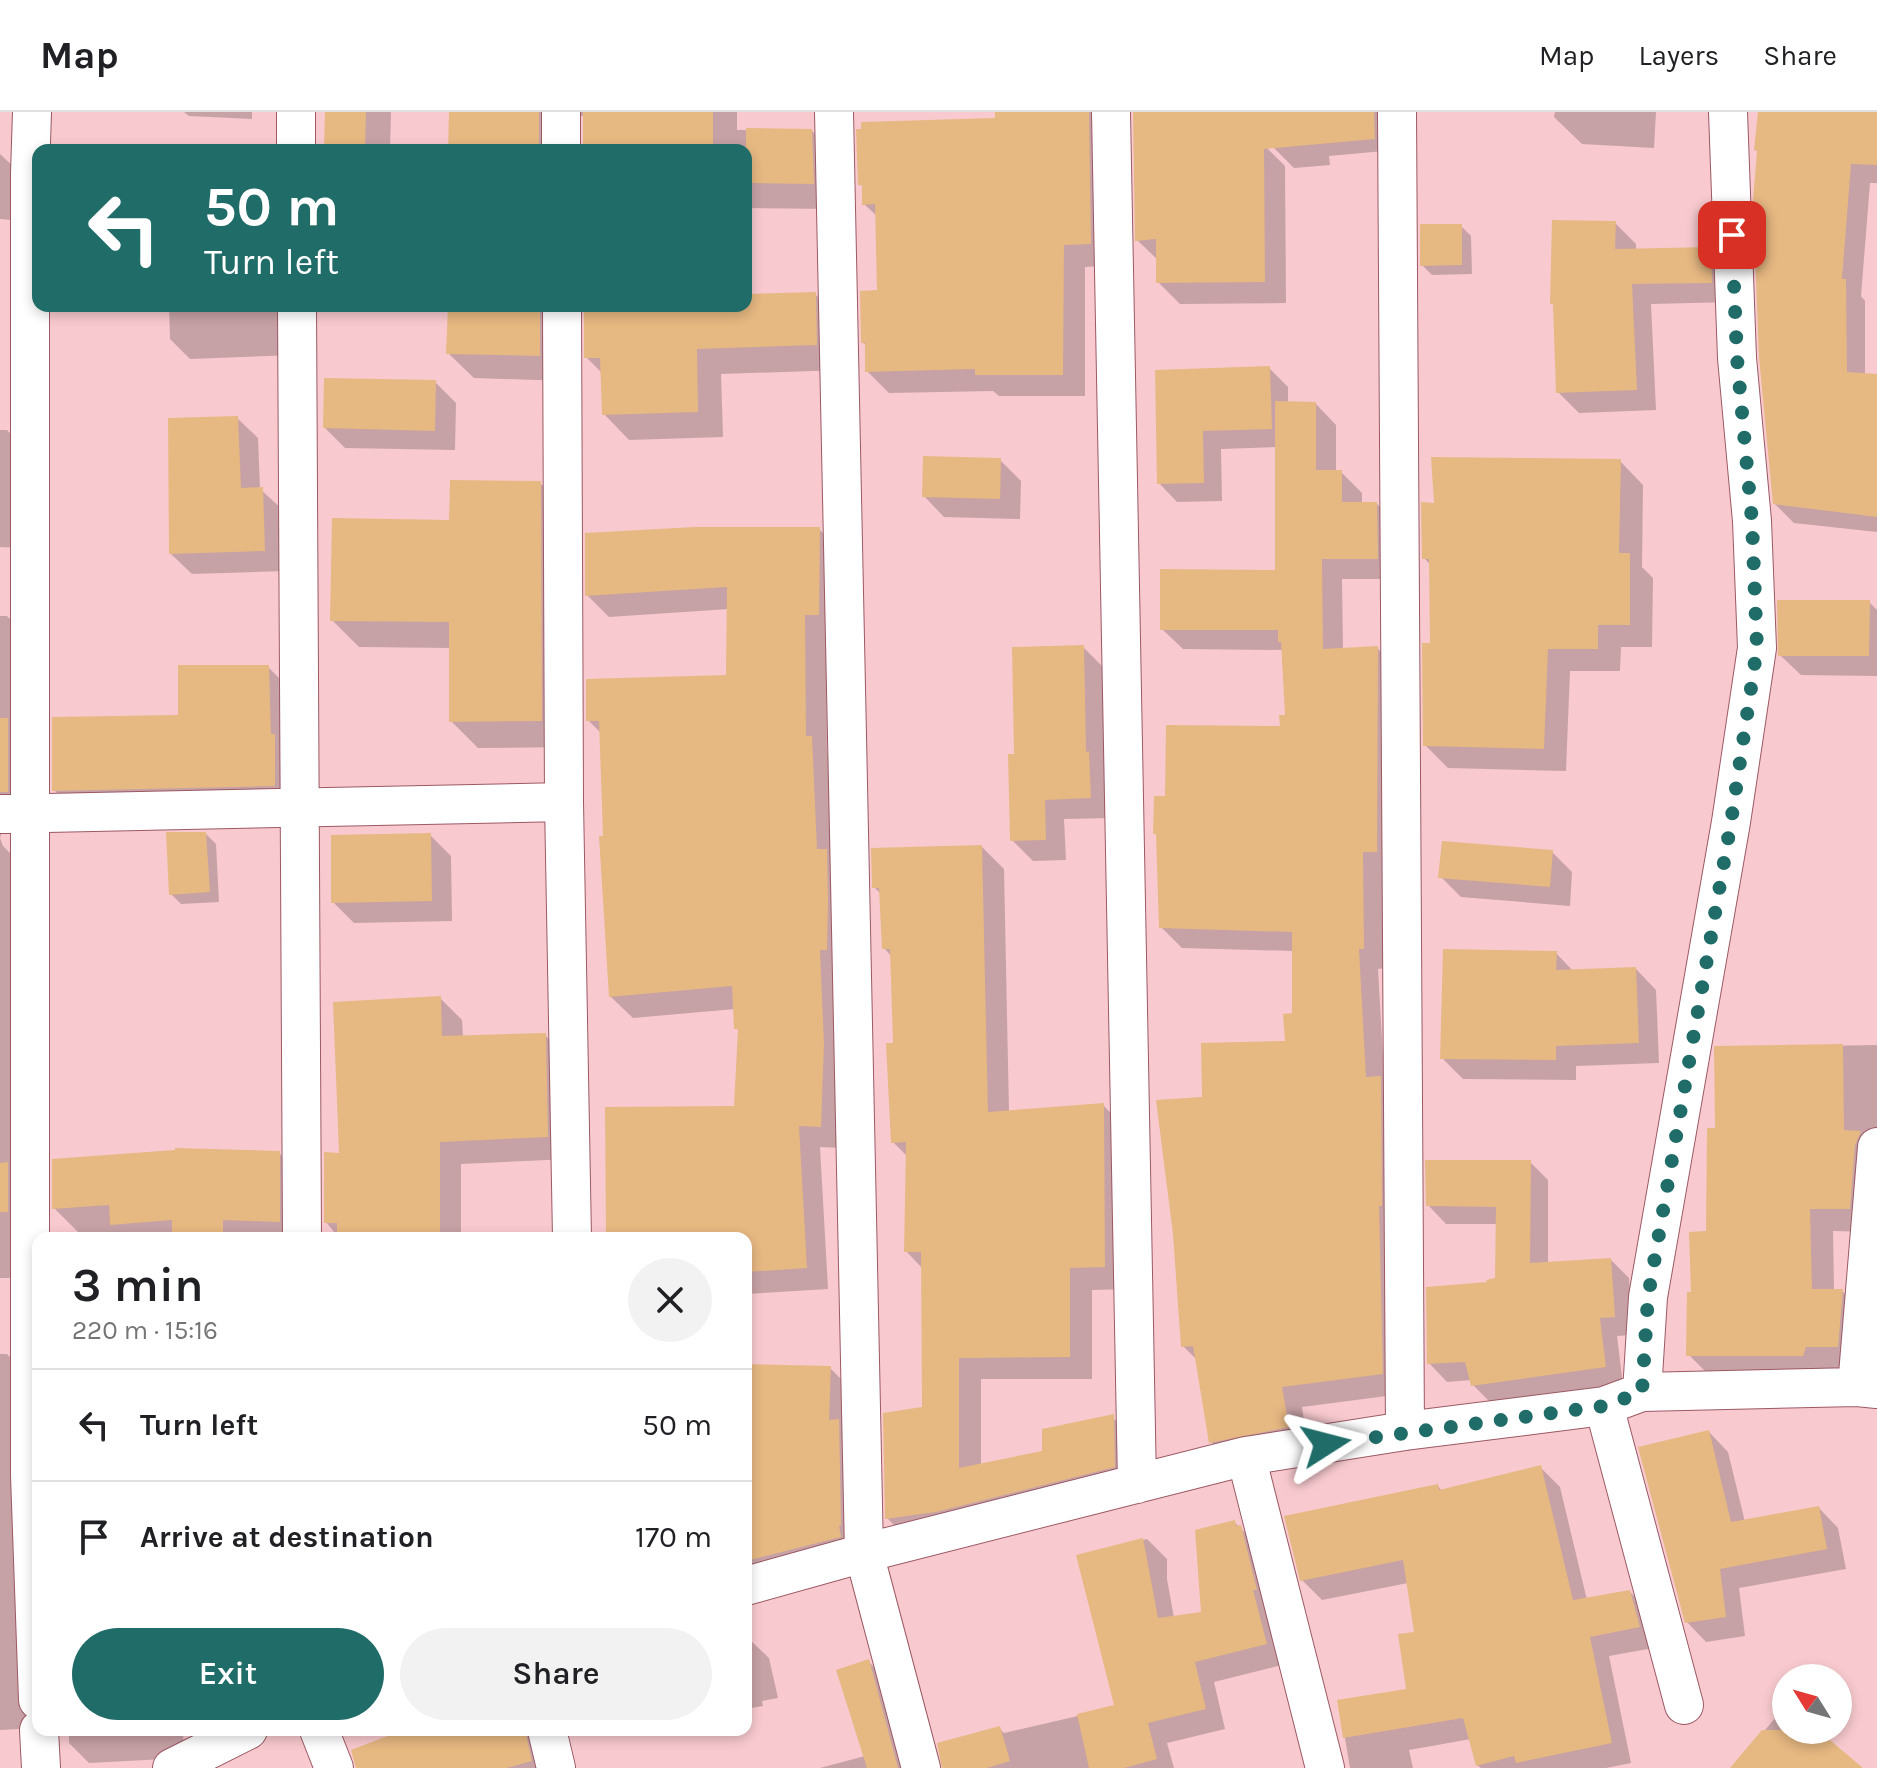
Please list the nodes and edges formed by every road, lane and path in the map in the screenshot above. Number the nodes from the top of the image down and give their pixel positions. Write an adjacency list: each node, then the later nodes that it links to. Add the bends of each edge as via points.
1 (32, 112): 14 (street)
2 (296, 112): 8 (street)
3 (561, 112): 9 (street)
4 (834, 112): 25 (street)
5 (1111, 112): 23 (street)
6 (1397, 112): 21 (street)
7 (1728, 112): 19 (street, via 1737,358 1757,648 1648,1297)
8 (296, 144)
9 (561, 144)
10 (297, 312): 13 (street)
11 (562, 312): 12 (street)
12 (564, 802): 13 (street); 17 (street)
13 (298, 808): 14 (street); 16 (street)
14 (15, 814): 24 (street)
15 (1877, 1147): 18 (street)
16 (302, 1232)
17 (572, 1232)
18 (1867, 1388): 19 (street)
19 (1642, 1392): 20 (street)
20 (1604, 1406): 21 (street); 27 (street)
21 (1405, 1431): 22 (street)
22 (1246, 1456): 23 (street); 37 (street)
23 (1137, 1484): 25 (street)
24 (32, 1531)
25 (864, 1553): 26 (street); 36 (street)
26 (752, 1584)
27 (1684, 1705)
28 (39, 1736): 32 (street)
29 (236, 1736): 33 (street)
30 (321, 1736): 34 (street)
31 (548, 1736): 35 (street)
32 (41, 1768)
33 (172, 1768)
34 (334, 1768)
35 (556, 1768)
36 (921, 1768)
37 (1325, 1768)

